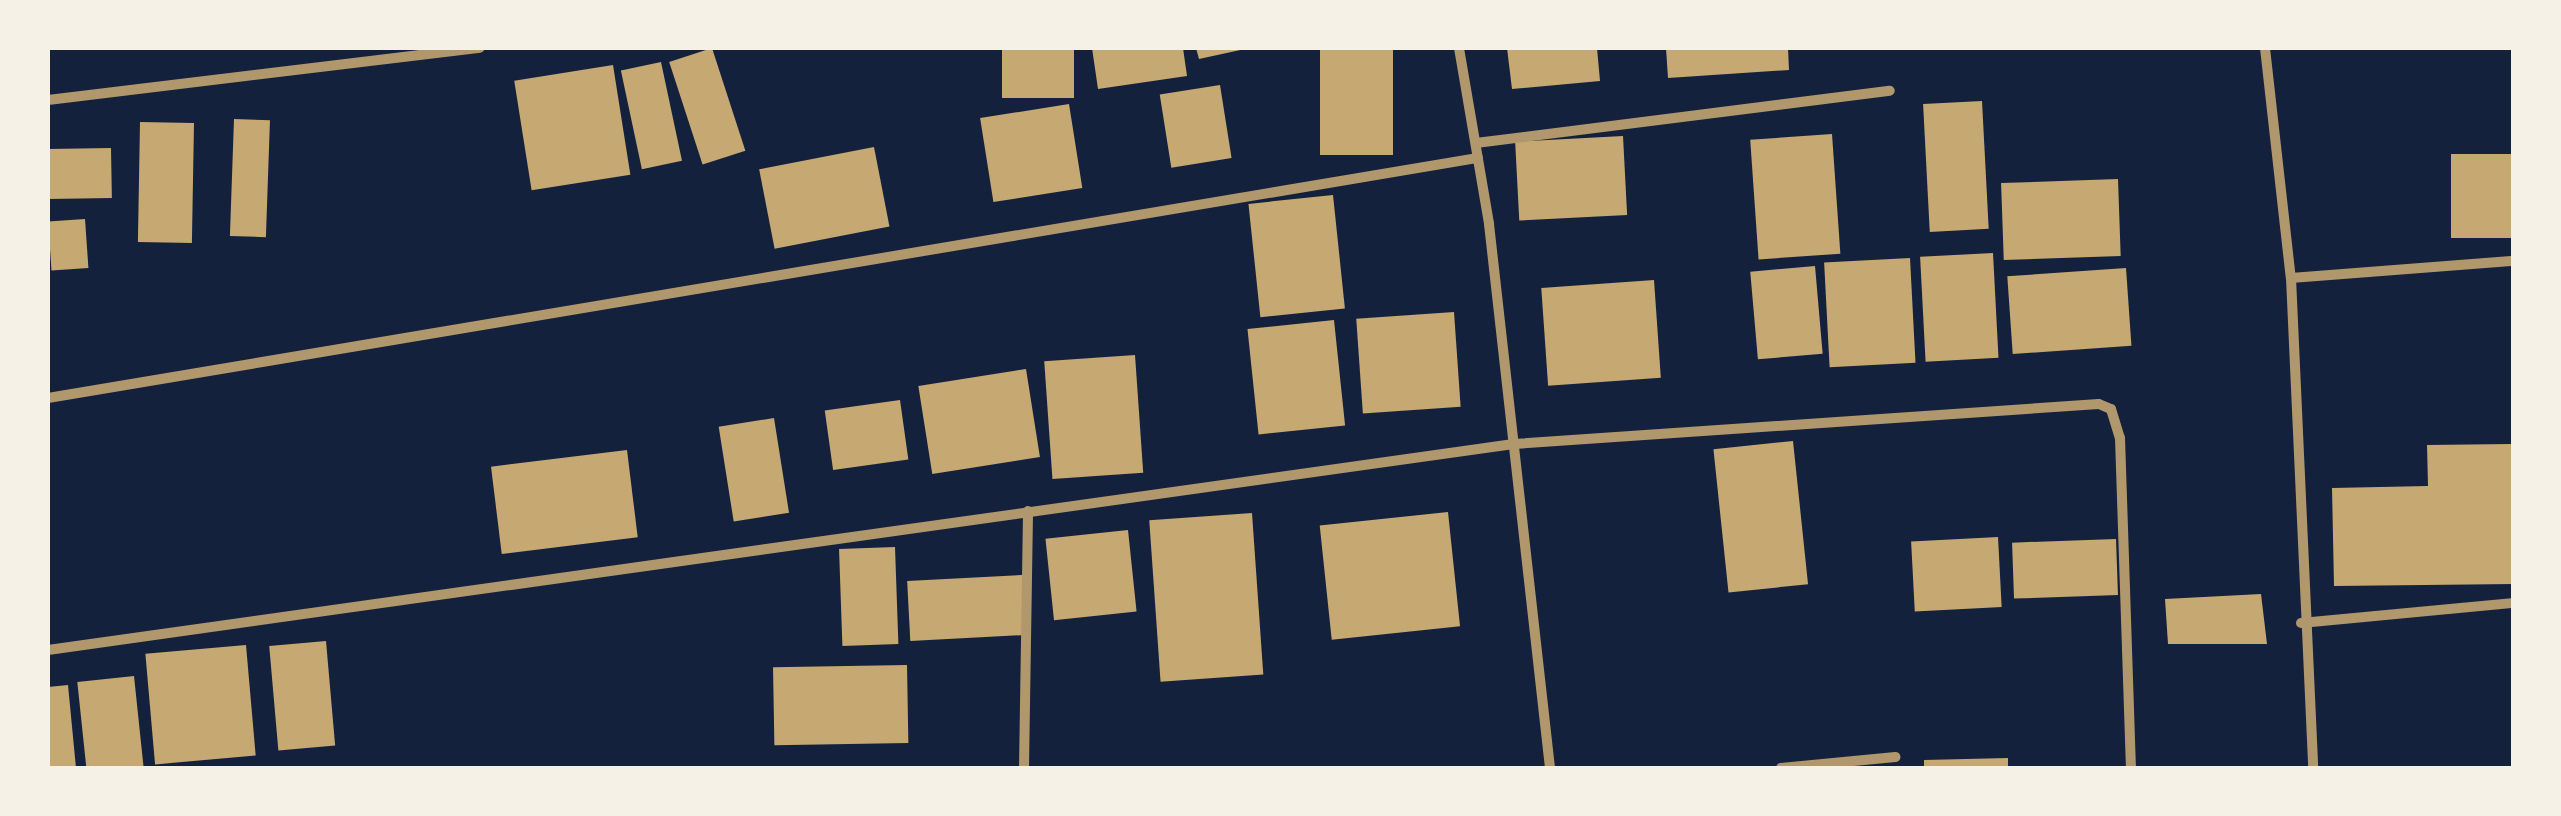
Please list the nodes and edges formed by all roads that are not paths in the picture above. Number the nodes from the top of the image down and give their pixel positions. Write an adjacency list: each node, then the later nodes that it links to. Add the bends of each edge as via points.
1 (480, 48): 5 (street)
2 (1460, 48): 6 (street)
3 (2265, 48): 9 (street)
4 (1890, 91): 6 (street)
5 (48, 100)
6 (1476, 143): 7 (street)
7 (1478, 158): 10 (street); 11 (street)
8 (2514, 261): 9 (street)
9 (2291, 278): 14 (street)
10 (48, 398)
11 (1514, 444): 12 (street); 18 (street); 20 (street, via 2110,409 2120,438)
12 (1028, 511): 15 (street); 17 (street)
13 (2514, 603): 14 (street)
14 (2300, 623): 21 (street)
15 (48, 650)
16 (1895, 757): 19 (street)
17 (1024, 768)
18 (1550, 768)
19 (1781, 768)
20 (2131, 768)
21 (2313, 768)

